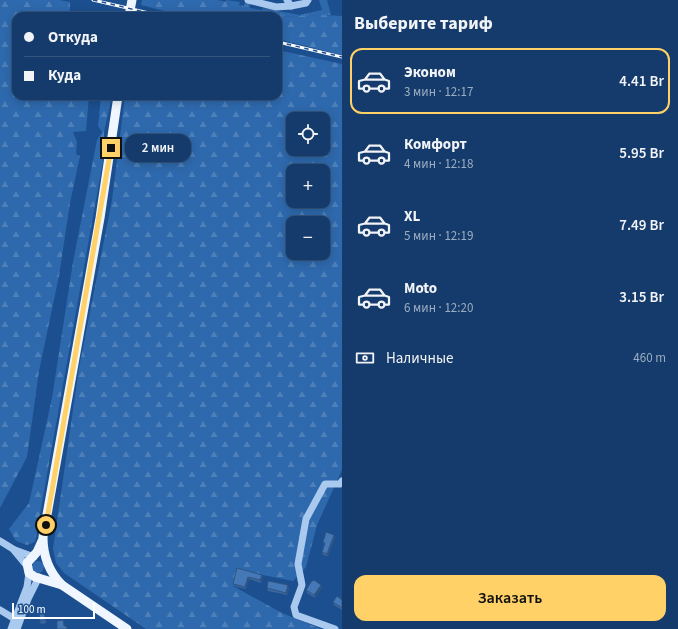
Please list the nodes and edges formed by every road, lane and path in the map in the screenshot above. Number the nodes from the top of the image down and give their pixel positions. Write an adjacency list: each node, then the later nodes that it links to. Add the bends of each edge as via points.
1 (132, 0): 5 (main road)
2 (248, 0): 4 (street, via 276,7)
3 (308, 0): 4 (street, via 306,3)
4 (289, 3)
5 (130, 12)
6 (117, 100): 8 (main road, via 100,218)
7 (342, 481): 22 (street, via 340,484 326,484 306,519 298,564 302,585 294,607 296,614)
8 (44, 537): 11 (main road); 12 (main road)
9 (0, 541): 10 (street)
10 (13, 550): 11 (street); 13 (street)
11 (34, 557): 12 (main road, via 43,558); 13 (main road, via 29,561)
12 (47, 562): 14 (main road, via 48,570); 16 (main road, via 53,575)
13 (28, 569): 14 (main road, via 35,577); 19 (street, via 27,586)
14 (39, 577): 15 (main road); 17 (street)
15 (51, 581): 16 (main road); 17 (street, via 40,583)
16 (62, 585): 21 (main road)
17 (25, 608): 19 (street)
18 (0, 610): 19 (street)
19 (17, 623): 20 (street)
20 (11, 629)
21 (127, 629)
22 (335, 629)

